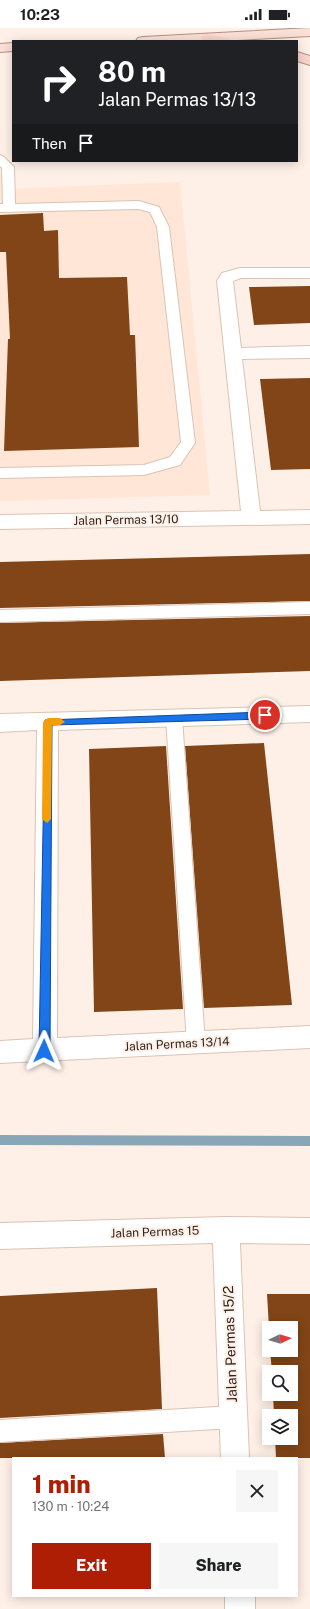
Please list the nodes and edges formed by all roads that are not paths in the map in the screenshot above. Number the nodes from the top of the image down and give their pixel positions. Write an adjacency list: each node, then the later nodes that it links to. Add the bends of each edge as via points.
1 (310, 32): 2 (main road)
2 (208, 38): 3 (main road); 4 (highway)
3 (165, 40)
4 (218, 40)
5 (12, 47): 6 (main road)
6 (0, 48)
7 (298, 56): 8 (highway)
8 (310, 61)
9 (0, 159): 10 (lane, via 8,167)
10 (5, 208): 14 (lane, via 139,205 155,210 163,227 188,443 175,461 144,470)
11 (310, 273): 13 (street, via 240,274 228,277 224,285)
12 (310, 352): 13 (street)
13 (232, 354): 16 (street)
14 (0, 472)
15 (310, 517): 16 (street, Jalan Permas 13/10)
16 (252, 518): 17 (street, Jalan Permas 13/10)
17 (0, 522)
18 (310, 608): 19 (lane)
19 (0, 616)
20 (310, 714): 21 (street)
21 (174, 718): 22 (street); 25 (lane)
22 (48, 722): 23 (street); 26 (street)
23 (0, 723)
24 (310, 1037): 25 (street, Jalan Permas 13/14)
25 (196, 1043): 26 (street, Jalan Permas 13/14)
26 (44, 1051): 27 (street, Jalan Permas 13/14)
27 (0, 1052)
28 (226, 1230): 29 (street, Jalan Permas 15); 30 (street, Jalan Permas 15); 31 (street, Jalan Permas 15/2)
29 (310, 1230)
30 (0, 1236)
31 (233, 1417): 32 (lane); 33 (street, Jalan Permas 15/2)
32 (0, 1431)
33 (234, 1457)
34 (240, 1597): 35 (street)
35 (240, 1609)

